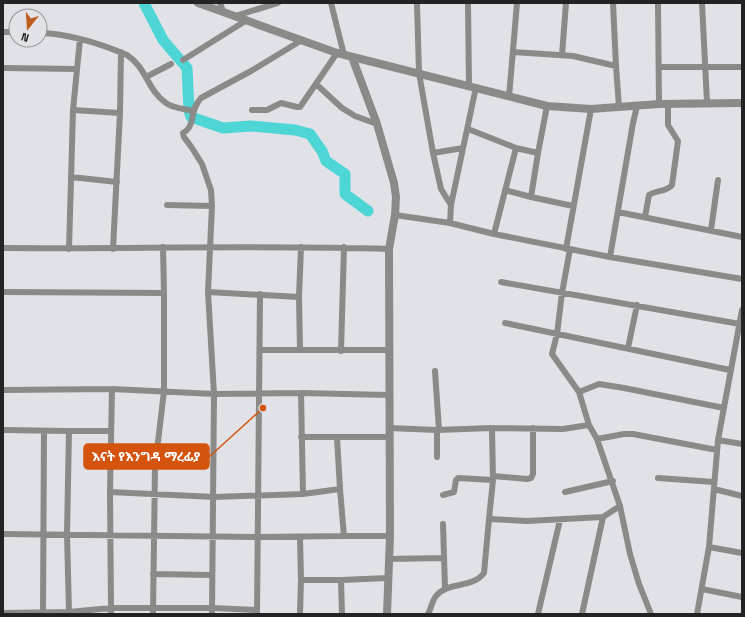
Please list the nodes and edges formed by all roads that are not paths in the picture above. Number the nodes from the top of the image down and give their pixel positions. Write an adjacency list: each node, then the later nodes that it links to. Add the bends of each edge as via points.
1 (198, 3): 11 (street)
2 (278, 3): 12 (street)
3 (331, 3): 19 (street)
4 (417, 3): 29 (street)
5 (468, 3): 32 (street)
6 (517, 3): 18 (street)
7 (566, 3): 20 (street)
8 (613, 3): 23 (street)
9 (658, 3): 26 (street)
10 (702, 3): 24 (street)
11 (221, 7): 12 (street)
12 (235, 16): 13 (street)
13 (247, 20): 16 (street); 21 (street)
14 (48, 33): 15 (street)
15 (80, 39): 17 (street); 28 (street)
16 (302, 40): 19 (street); 43 (street, via 201,98)
17 (121, 52): 30 (street, via 133,58 144,70); 44 (street)
18 (513, 52): 20 (street); 33 (street)
19 (344, 55): 29 (street); 31 (street); 45 (street)
20 (562, 55): 23 (street)
21 (183, 60)
22 (171, 64): 30 (street)
23 (616, 66): 39 (street)
24 (705, 66): 25 (street); 26 (street); 34 (street)
25 (742, 66)
26 (659, 67): 36 (street)
27 (3, 68): 28 (street)
28 (77, 69): 41 (street)
29 (419, 73): 32 (street); 49 (street)
30 (146, 77): 43 (street, via 154,91 167,104)
31 (316, 84): 42 (street, via 300,107 281,103 267,110); 45 (street, via 342,108)
32 (472, 87): 33 (street); 46 (street)
33 (509, 97): 37 (street)
34 (707, 102): 35 (street); 36 (street)
35 (742, 102)
36 (663, 104): 38 (street); 62 (street, via 668,126 678,140 672,185 649,195)
37 (547, 106): 40 (street); 50 (street)
38 (637, 106): 39 (street); 60 (street)
39 (619, 107): 40 (street)
40 (591, 109): 59 (street)
41 (73, 110): 44 (street); 51 (street)
42 (252, 110)
43 (193, 111): 58 (street, via 189,128 183,133 202,164 211,190)
44 (120, 113): 53 (street)
45 (377, 124): 61 (street, via 394,183)
46 (468, 129): 47 (street); 48 (street)
47 (463, 148): 49 (street); 57 (street)
48 (516, 148): 50 (street); 54 (street)
49 (433, 153): 57 (street, via 441,189)
50 (538, 153): 55 (street)
51 (71, 177): 53 (street); 71 (street)
52 (718, 180): 64 (street)
53 (116, 182): 73 (street)
54 (505, 190): 55 (street); 65 (street)
55 (531, 197): 59 (street)
56 (167, 205): 58 (street)
57 (451, 205): 63 (street)
58 (212, 206): 68 (street)
59 (573, 206): 75 (street)
60 (618, 212): 62 (street); 76 (street)
61 (395, 215): 63 (street); 74 (street)
62 (645, 217): 64 (street)
63 (450, 222): 65 (street)
64 (711, 230): 66 (street)
65 (494, 234): 75 (street)
66 (742, 237)
67 (163, 247): 68 (street); 73 (street); 81 (street)
68 (211, 247): 69 (street); 80 (street)
69 (302, 247): 72 (street); 84 (street)
70 (3, 248): 71 (street)
71 (69, 248): 73 (street)
72 (344, 248): 74 (street); 94 (street)
73 (113, 249)
74 (389, 249): 93 (street)
75 (568, 249): 76 (street); 82 (street)
76 (610, 257): 77 (street)
77 (742, 279)
78 (501, 282): 82 (street)
79 (3, 292): 81 (street)
80 (208, 292): 83 (street); 103 (street)
81 (164, 293): 99 (street)
82 (562, 293): 85 (street); 89 (street)
83 (260, 294): 84 (street); 91 (street)
84 (299, 297): 92 (street)
85 (637, 305): 88 (street); 90 (street)
86 (742, 310): 88 (street)
87 (504, 323): 89 (street)
88 (740, 329): 95 (street)
89 (556, 334): 90 (street); 100 (street, via 552,354)
90 (628, 348): 95 (street)
91 (260, 350): 92 (street); 101 (street)
92 (300, 350): 94 (street)
93 (389, 350): 94 (street); 104 (street)
94 (341, 351)
95 (730, 370): 105 (street)
96 (435, 371): 111 (street)
97 (112, 389): 98 (street); 99 (street); 113 (street)
98 (3, 390)
99 (164, 391): 103 (street); 131 (street, via 155,467)
100 (579, 392): 105 (street, via 599,384); 106 (street)
101 (259, 393): 102 (street); 103 (street); 133 (street)
102 (300, 393): 104 (street); 115 (street)
103 (214, 394): 135 (street)
104 (389, 395): 107 (street)
105 (724, 408): 119 (street)
106 (589, 425): 109 (street, via 563,429); 118 (street)
107 (390, 428): 111 (street); 116 (street)
108 (492, 428): 109 (street); 111 (street); 123 (street)
109 (533, 428): 123 (street, via 531,478)
110 (3, 430): 112 (street)
111 (438, 430): 122 (street)
112 (44, 431): 114 (street); 145 (street)
113 (111, 431): 114 (street); 129 (street)
114 (69, 432): 143 (street)
115 (301, 437): 117 (street); 132 (street)
116 (390, 437): 117 (street); 149 (street)
117 (337, 438): 127 (street)
118 (597, 439): 121 (street, via 633,434); 125 (street)
119 (718, 440): 120 (street); 121 (street)
120 (742, 444)
121 (717, 450): 126 (street)
122 (437, 457)
123 (493, 478): 134 (street, via 458,478 454,492); 139 (street)
124 (658, 478): 126 (street)
125 (613, 481): 130 (street); 137 (street)
126 (714, 482): 128 (street)
127 (340, 489): 132 (street); 148 (street)
128 (714, 489): 136 (street); 152 (street)
129 (110, 492): 131 (street); 144 (street)
130 (565, 492)
131 (155, 493): 135 (street); 146 (street)
132 (303, 494): 133 (street)
133 (258, 495): 135 (street); 150 (street)
134 (443, 495)
135 (214, 496): 147 (street)
136 (742, 496)
137 (620, 506): 138 (street); 177 (street, via 630,554)
138 (603, 517): 140 (street); 176 (street)
139 (489, 519): 140 (street); 161 (street, via 484,573 479,580)
140 (560, 520): 175 (street)
141 (443, 524): 154 (street)
142 (3, 534): 145 (street)
143 (67, 534): 144 (street); 145 (street); 167 (street)
144 (111, 534): 146 (street); 164 (street)
145 (43, 535): 170 (street)
146 (154, 535): 147 (street); 156 (street)
147 (213, 536): 150 (street); 157 (street)
148 (344, 536): 149 (street); 151 (street)
149 (390, 536): 155 (street)
150 (258, 537): 151 (street); 168 (street)
151 (300, 537): 159 (street)
152 (709, 547): 153 (street); 162 (street)
153 (742, 553)
154 (443, 558): 155 (street); 161 (street)
155 (389, 559): 158 (street)
156 (153, 574): 157 (street); 165 (street)
157 (212, 575): 166 (street)
158 (388, 578): 160 (street); 173 (street)
159 (301, 580): 160 (street); 171 (street)
160 (341, 580): 172 (street)
161 (445, 588): 174 (street, via 436,596)
162 (702, 590): 163 (street); 178 (street)
163 (742, 597)
164 (111, 611): 165 (street); 167 (street)
165 (153, 611): 166 (street)
166 (212, 611): 168 (street)
167 (69, 612): 170 (street)
168 (257, 612)
169 (3, 613): 170 (street)
170 (43, 613)
171 (300, 614)
172 (342, 614)
173 (387, 614)
174 (428, 614)
175 (538, 614)
176 (582, 614)
177 (651, 614)
178 (697, 614)

